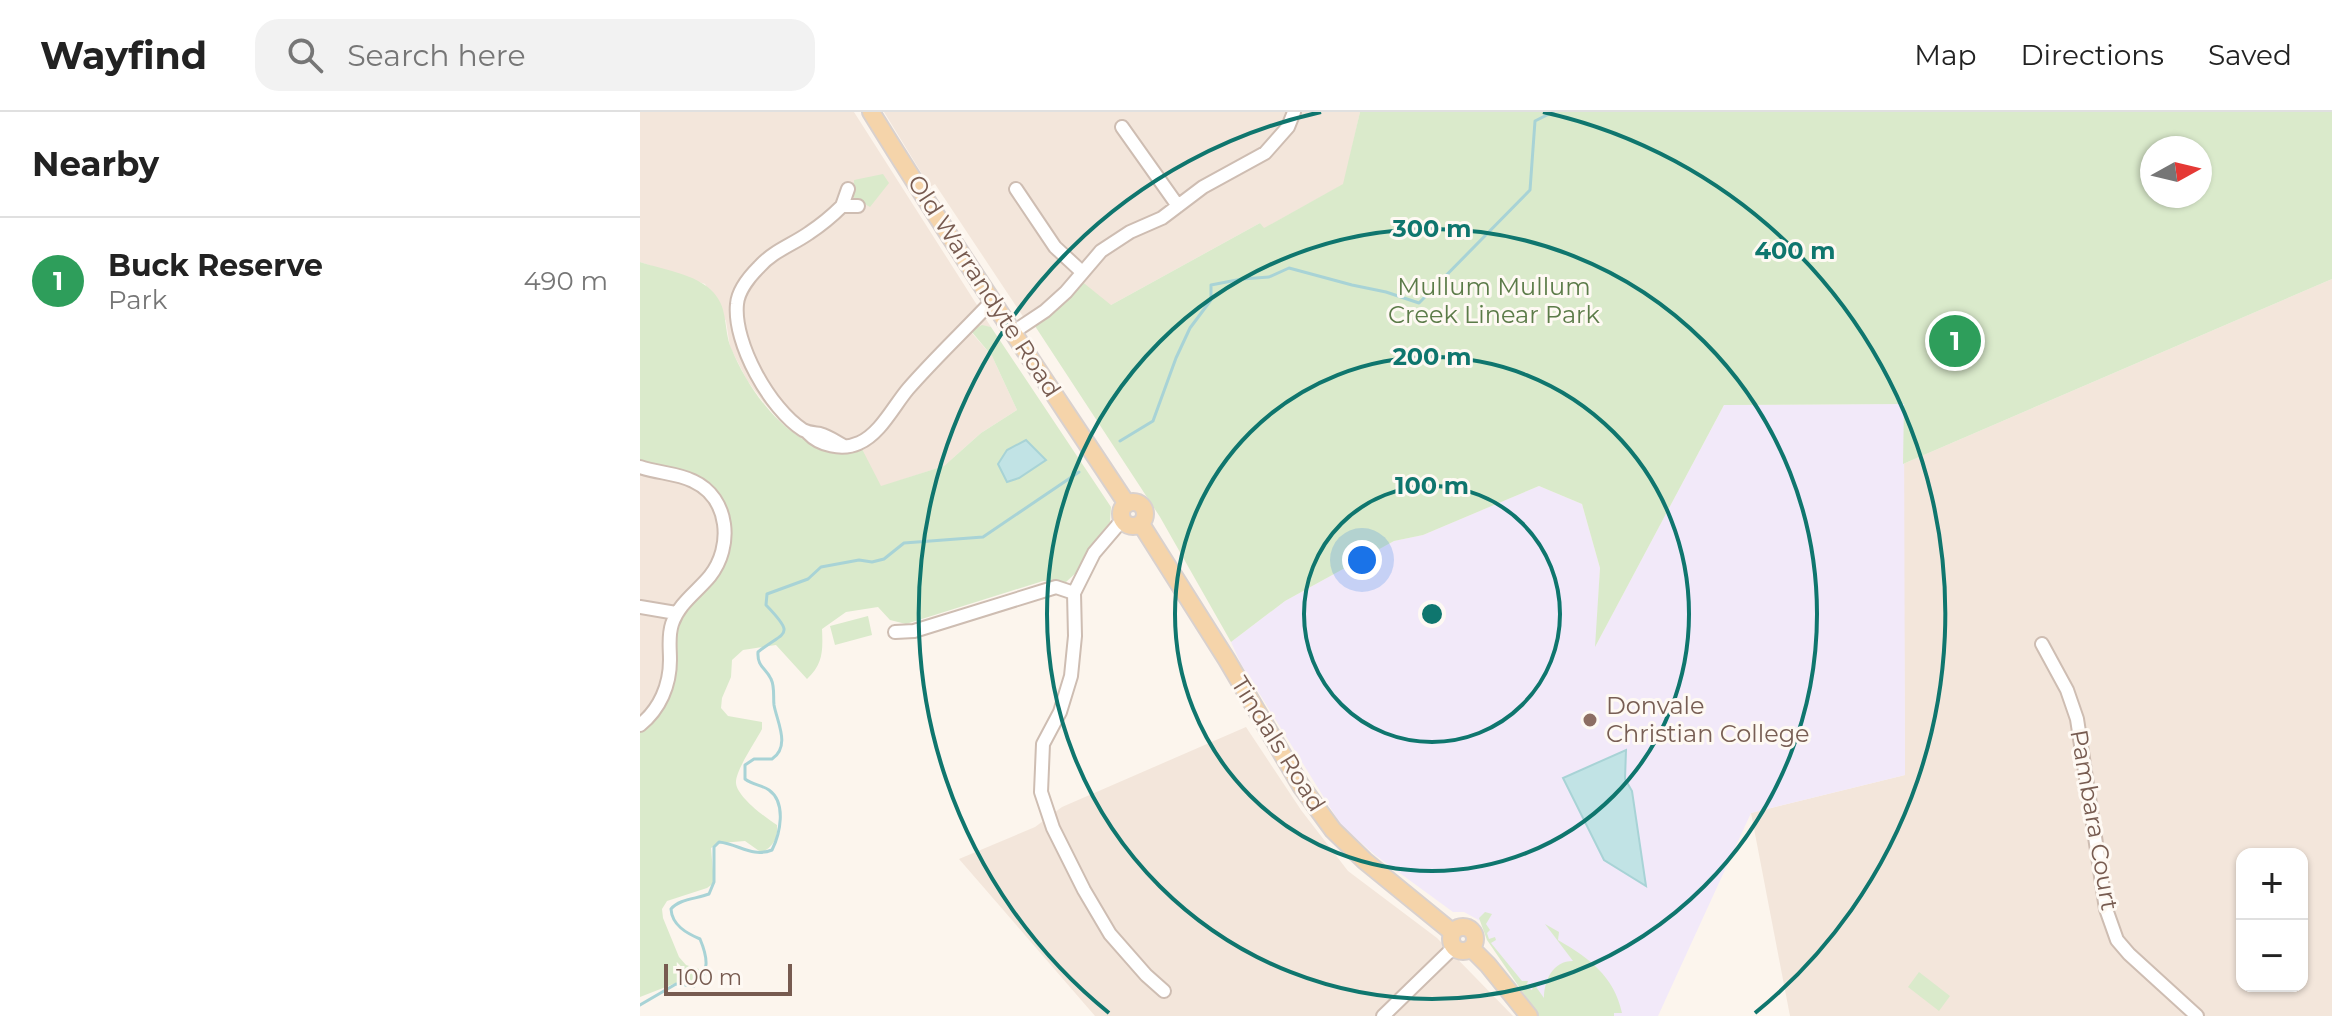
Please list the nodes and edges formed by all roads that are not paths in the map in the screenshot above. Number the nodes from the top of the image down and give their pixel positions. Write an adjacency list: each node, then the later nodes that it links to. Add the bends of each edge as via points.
1 (871, 112): 10 (main road, Old Warrandyte Road)
2 (1294, 112): 8 (street, via 1265,153)
3 (1122, 127): 8 (street)
4 (848, 189): 6 (street)
5 (1016, 189): 9 (street, via 1055,247)
6 (842, 206): 7 (street); 10 (street, via 760,265 737,301 745,350 757,375 784,413 807,432 852,446 872,435)
7 (858, 206)
8 (1178, 206): 9 (street, via 1101,251)
9 (1082, 272): 11 (street, via 1045,311)
10 (993, 300): 11 (main road, Old Warrandyte Road)
11 (1015, 331): 13 (main road, Old Warrandyte Road)
12 (640, 467): 16 (street, via 702,486 722,514 720,559)
13 (1125, 512): 14 (street, via 1094,553); 20 (main road, Tindals Road, via 1134,502 1143,507 1141,524 1333,830)
14 (1074, 593): 17 (street, via 1056,587 914,631); 21 (street, via 1071,676 1043,744 1041,792 1053,828 1110,934)
15 (640, 607): 16 (street)
16 (676, 613): 19 (street, via 664,693)
17 (895, 632)
18 (2042, 644): 24 (street, Pambara Court, via 2077,719 2106,909 2117,940)
19 (640, 725)
20 (1459, 942): 22 (street); 23 (main road, Tindals Road, via 1488,965)
21 (1164, 991)
22 (1383, 1016)
23 (1529, 1016)
24 (2197, 1016)

